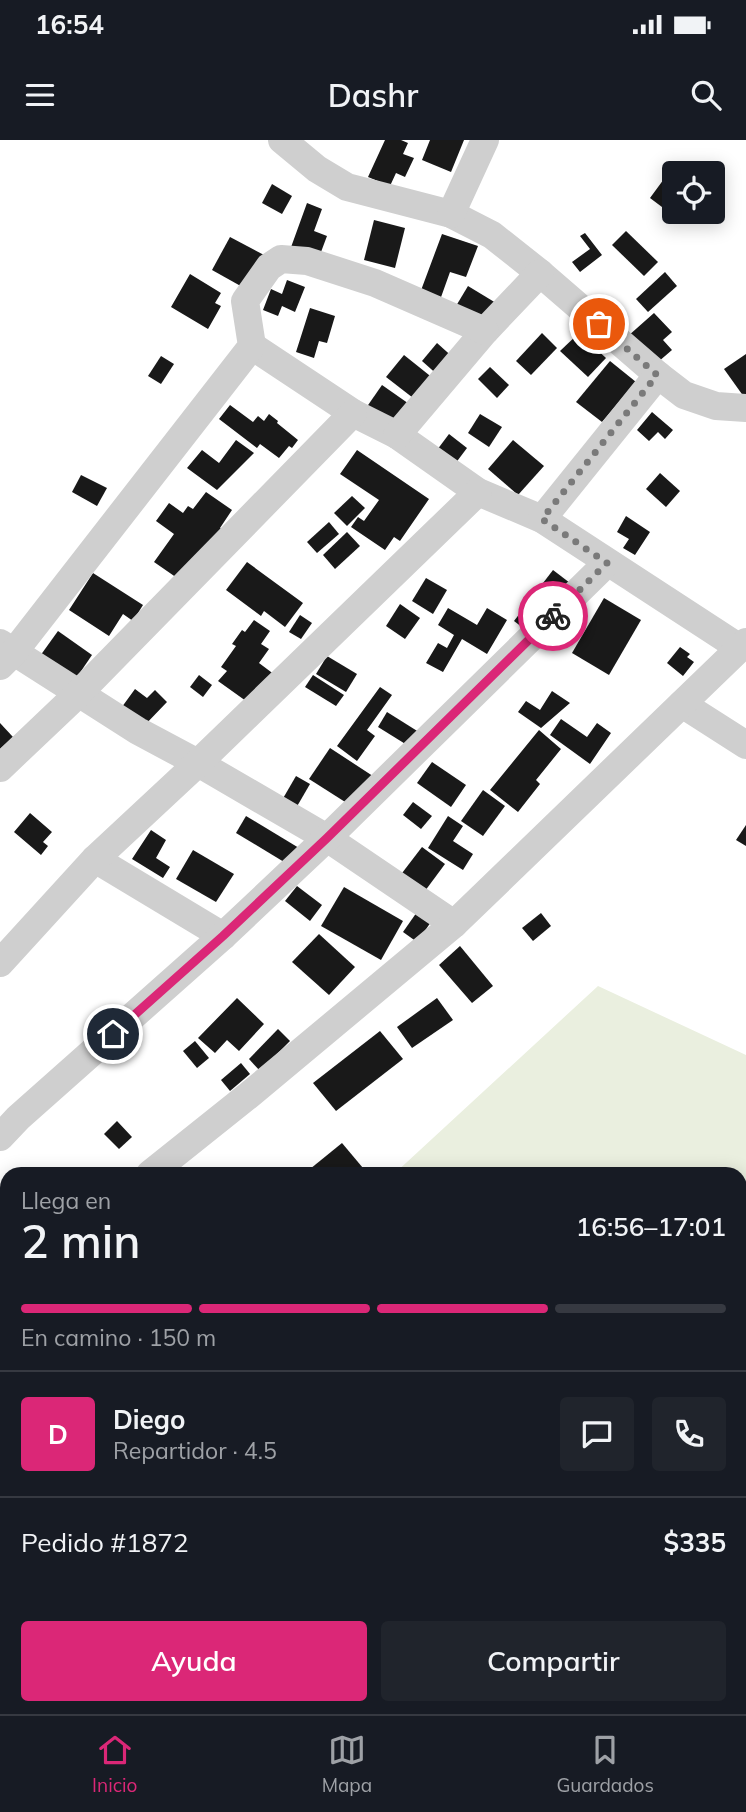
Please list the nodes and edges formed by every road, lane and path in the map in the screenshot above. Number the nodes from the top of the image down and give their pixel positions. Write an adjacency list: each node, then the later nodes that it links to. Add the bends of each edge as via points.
1 (282, 140): 3 (street, via 347,187)
2 (485, 140): 3 (street)
3 (451, 214): 4 (street, via 492,235)
4 (540, 273): 5 (street); 7 (street)
5 (485, 331): 6 (street, via 375,283 307,261 281,259 269,267 245,300); 10 (street)
6 (252, 346): 9 (street); 15 (street)
7 (657, 375): 8 (street, via 684,395); 12 (street)
8 (746, 408)
9 (353, 412): 10 (street); 16 (street)
10 (397, 435): 11 (street)
11 (478, 492): 12 (street); 19 (street)
12 (542, 519): 13 (street)
13 (607, 563): 14 (street); 21 (street)
14 (743, 645): 17 (street)
15 (5, 654): 16 (street)
16 (79, 693): 19 (street); 20 (street)
17 (682, 704): 18 (street); 23 (street)
18 (746, 746)
19 (198, 763): 21 (street); 22 (street)
20 (0, 768)
21 (327, 838): 23 (street); 24 (street)
22 (95, 859): 24 (street); 25 (street)
23 (454, 924): 27 (street)
24 (223, 936): 26 (street)
25 (0, 963)
26 (0, 1137)
27 (159, 1167)

